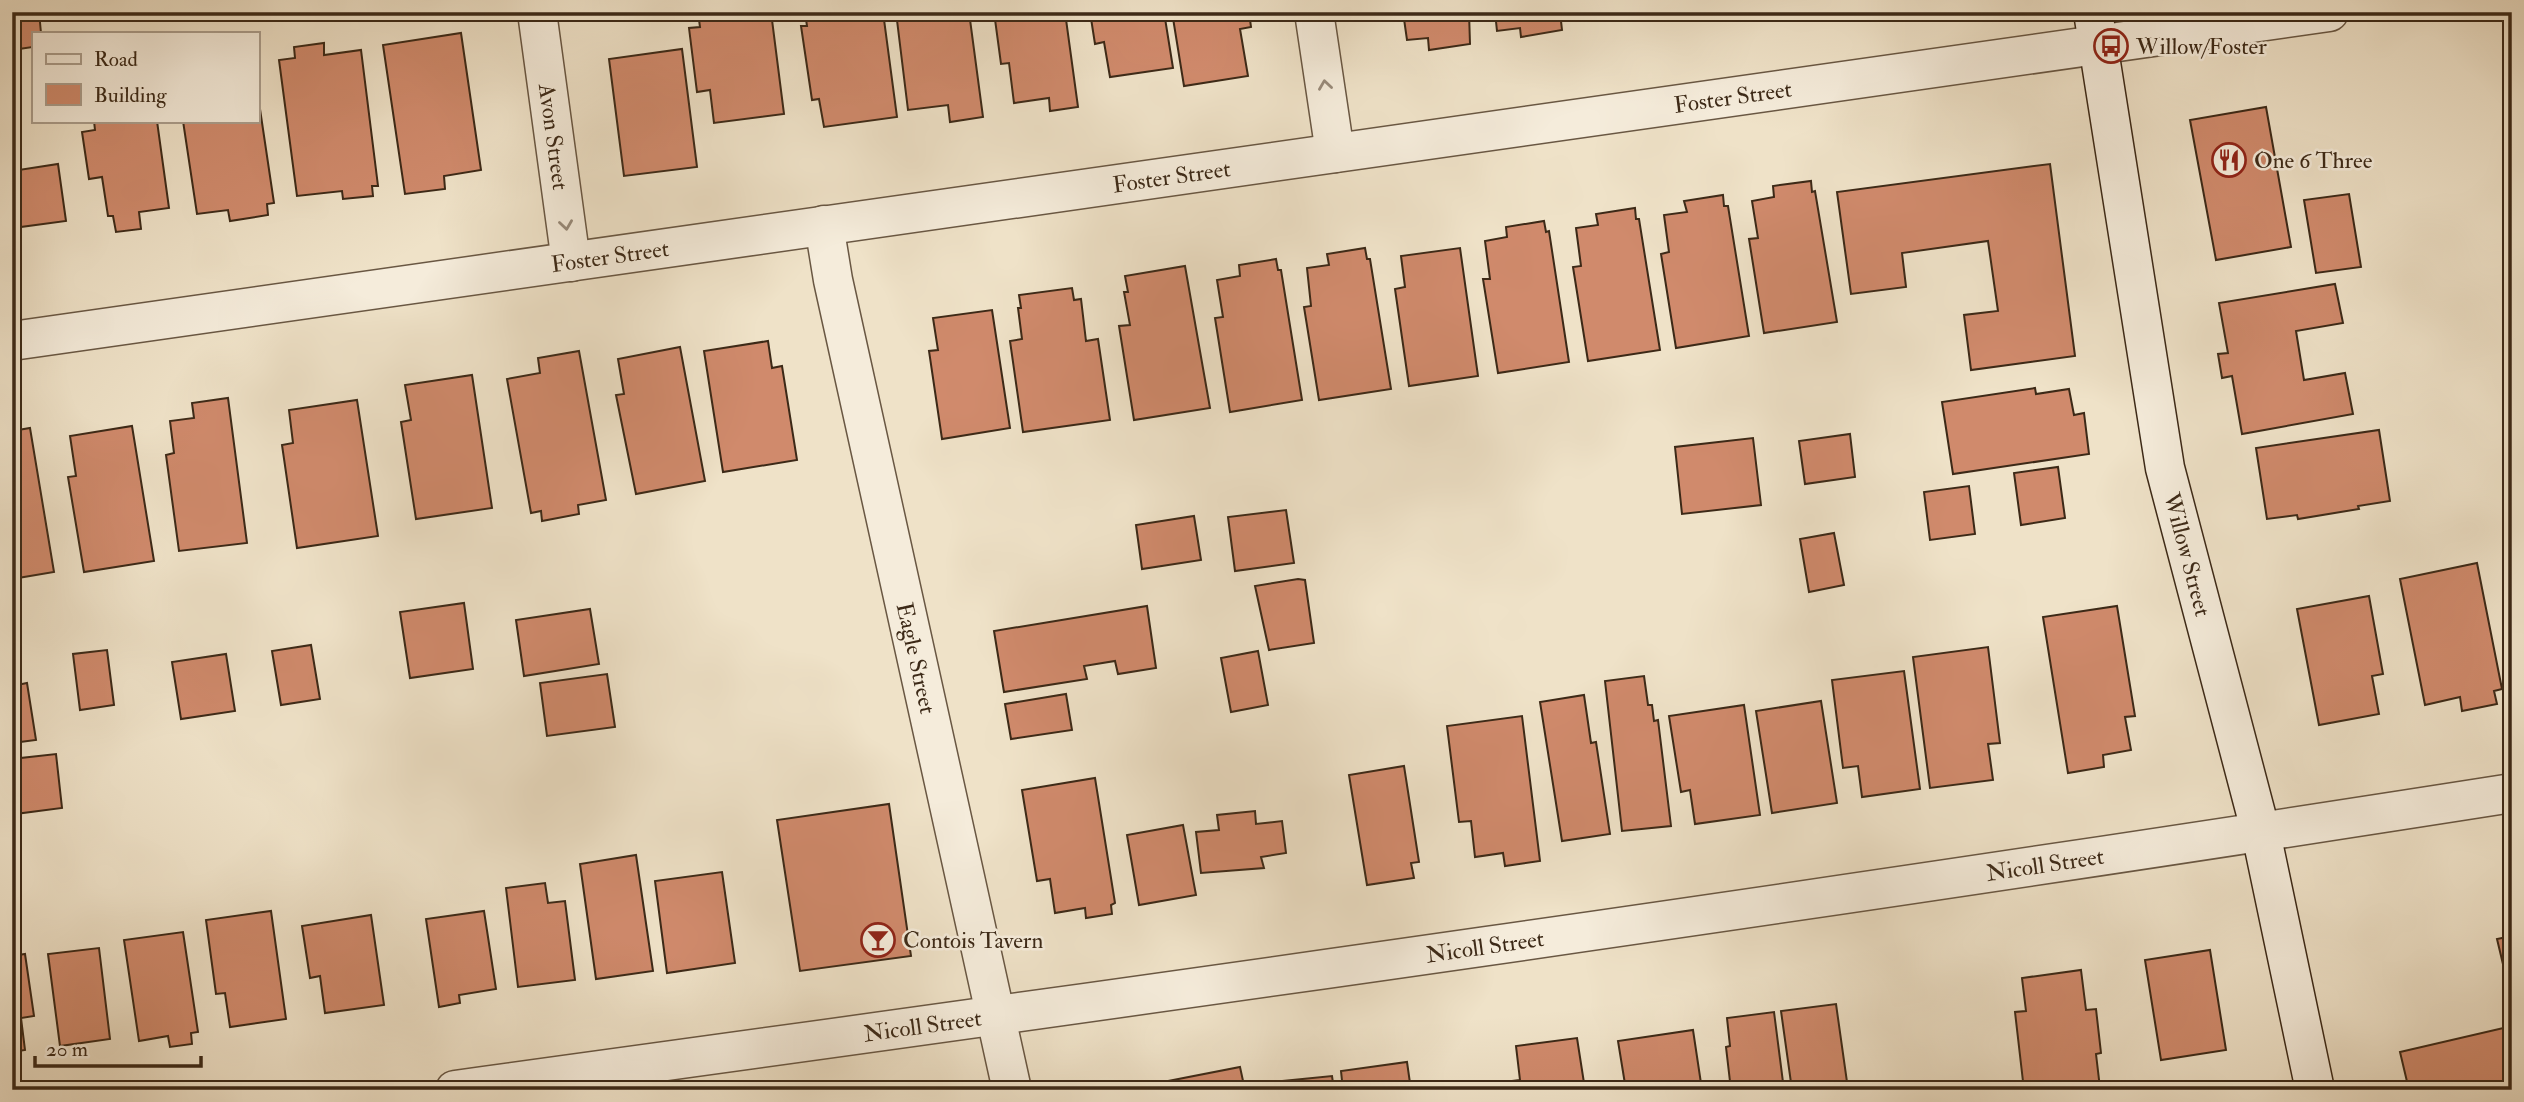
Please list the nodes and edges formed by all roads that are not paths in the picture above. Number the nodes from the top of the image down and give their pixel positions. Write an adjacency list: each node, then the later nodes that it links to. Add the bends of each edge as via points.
1 (537, 12): 7 (street, Avon Street, one-way to 7)
2 (1314, 12): 5 (street, one-way to 2)
3 (2329, 12): 4 (street, Foster Street)
4 (2095, 29): 5 (street, Foster Street); 10 (street, Willow Street, via 2165,468)
5 (1335, 153): 6 (street, Foster Street)
6 (824, 225): 7 (street, Foster Street); 11 (street, Eagle Street)
7 (571, 262): 8 (street, Foster Street)
8 (12, 341)
9 (2512, 793): 10 (street, Nicoll Street)
10 (2261, 833): 11 (street, Nicoll Street); 14 (street, Willow Street)
11 (996, 1016): 12 (street, Nicoll Street); 13 (street, Eagle Street)
12 (456, 1090)
13 (1012, 1090)
14 (2315, 1090)

